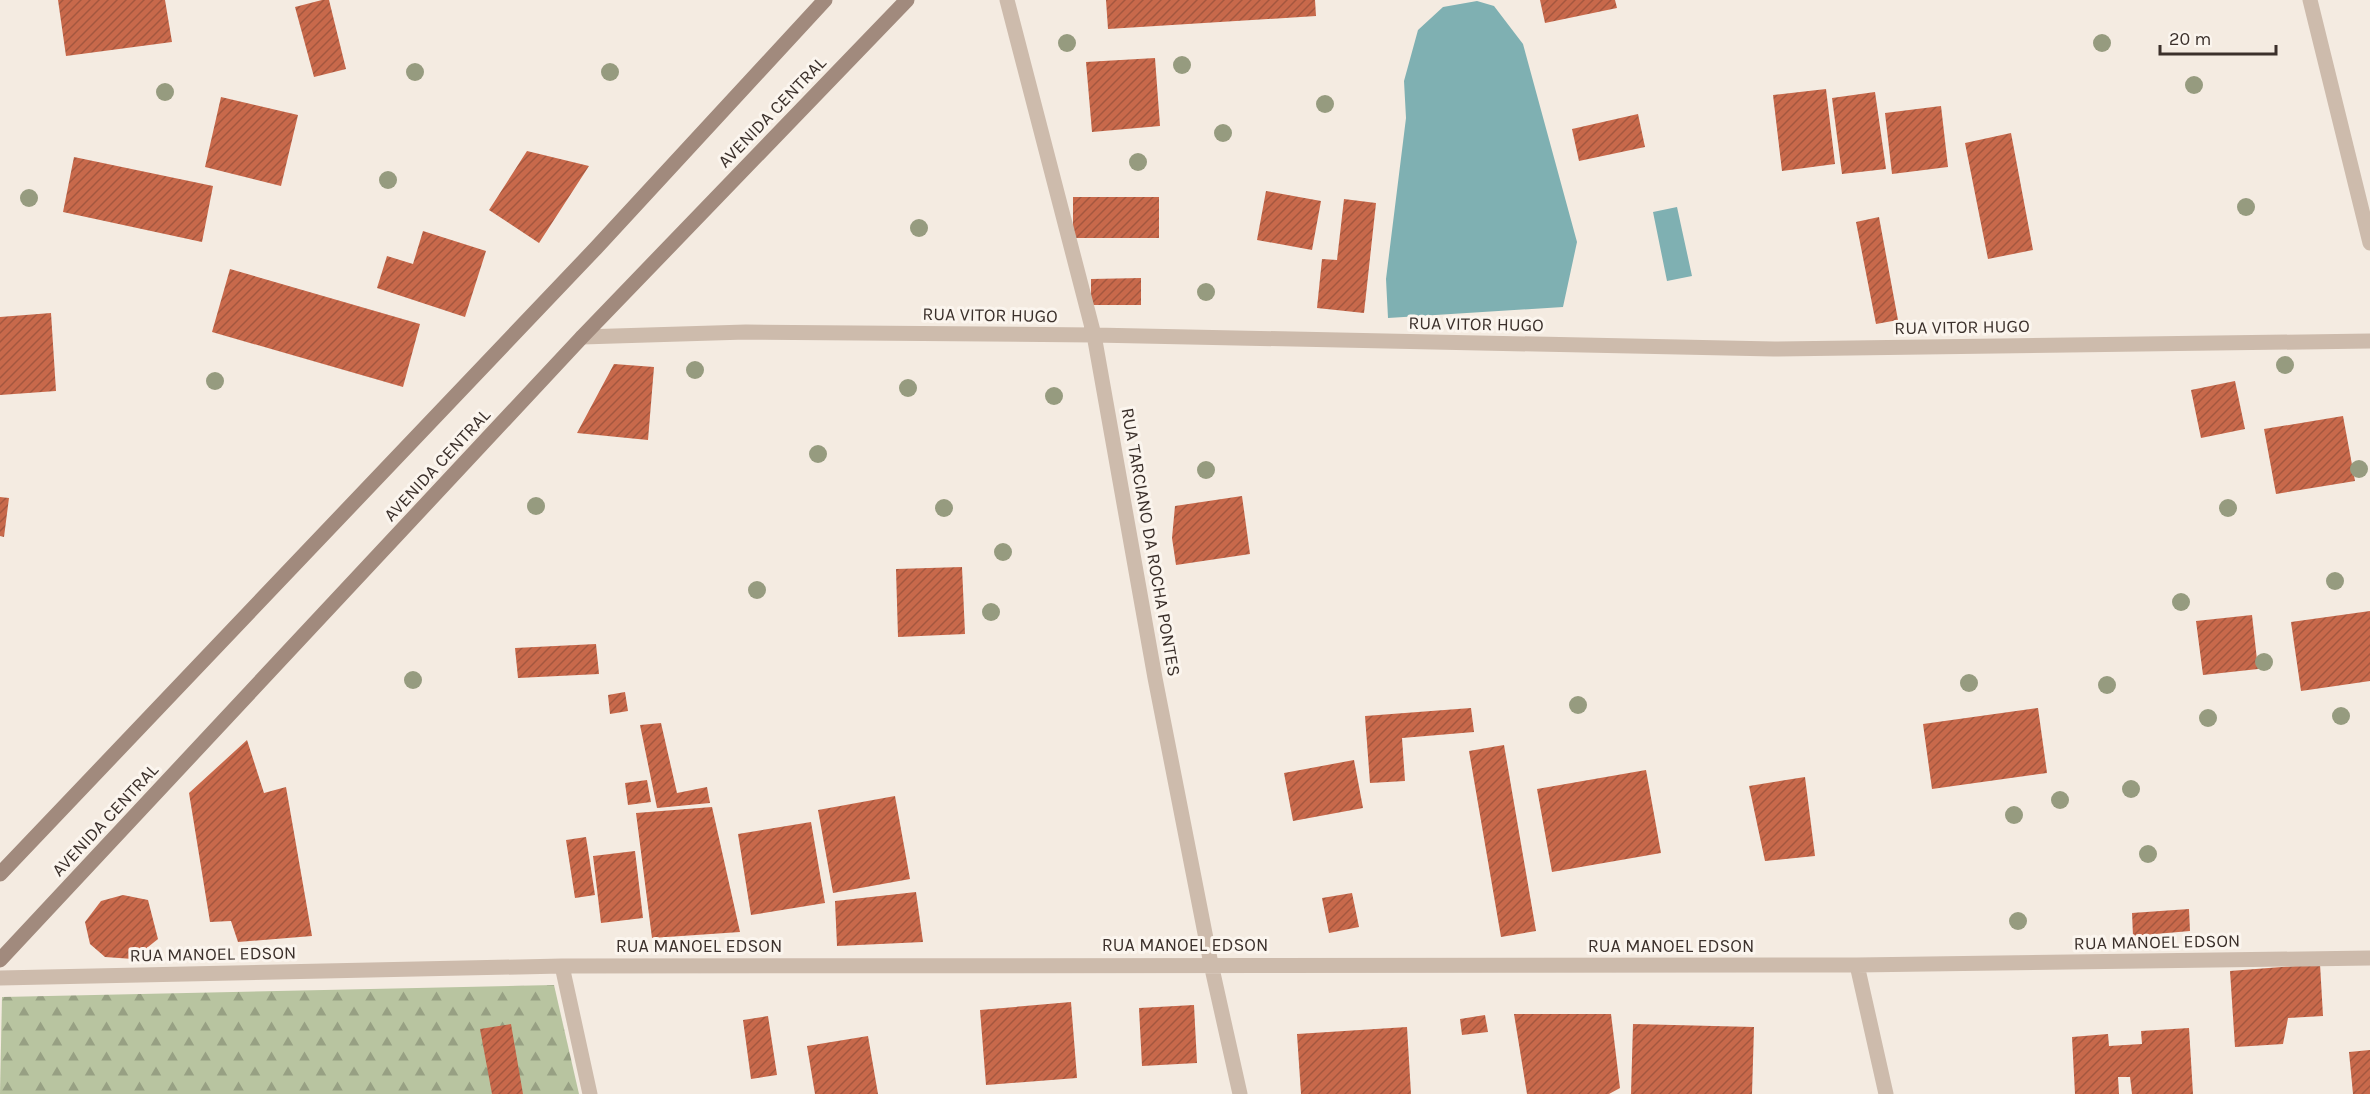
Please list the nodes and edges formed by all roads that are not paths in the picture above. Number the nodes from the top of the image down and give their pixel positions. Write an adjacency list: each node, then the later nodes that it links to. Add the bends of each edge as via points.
1 (825, 0): 9 (main road, AVENIDA CENTRAL, via 596,248)
2 (907, 0): 7 (main road, AVENIDA CENTRAL)
3 (1007, 0): 6 (street, RUA TARCIANO DA ROCHA PONTES)
4 (2310, 0): 5 (street)
5 (2370, 243)
6 (1094, 335): 7 (street, RUA VITOR HUGO, via 746,332); 8 (street, RUA VITOR HUGO, via 1774,349); 12 (street, RUA TARCIANO DA ROCHA PONTES)
7 (582, 337): 11 (main road, AVENIDA CENTRAL)
8 (2370, 341)
9 (0, 874)
10 (2370, 958): 13 (street, RUA MANOEL EDSON)
11 (0, 960)
12 (1211, 964): 13 (street, RUA MANOEL EDSON); 14 (street, RUA MANOEL EDSON); 17 (street, RUA TARCIANO DA ROCHA PONTES)
13 (1857, 965): 18 (street)
14 (562, 966): 15 (street, RUA MANOEL EDSON); 16 (street)
15 (0, 978)
16 (590, 1094)
17 (1240, 1094)
18 (1886, 1094)

